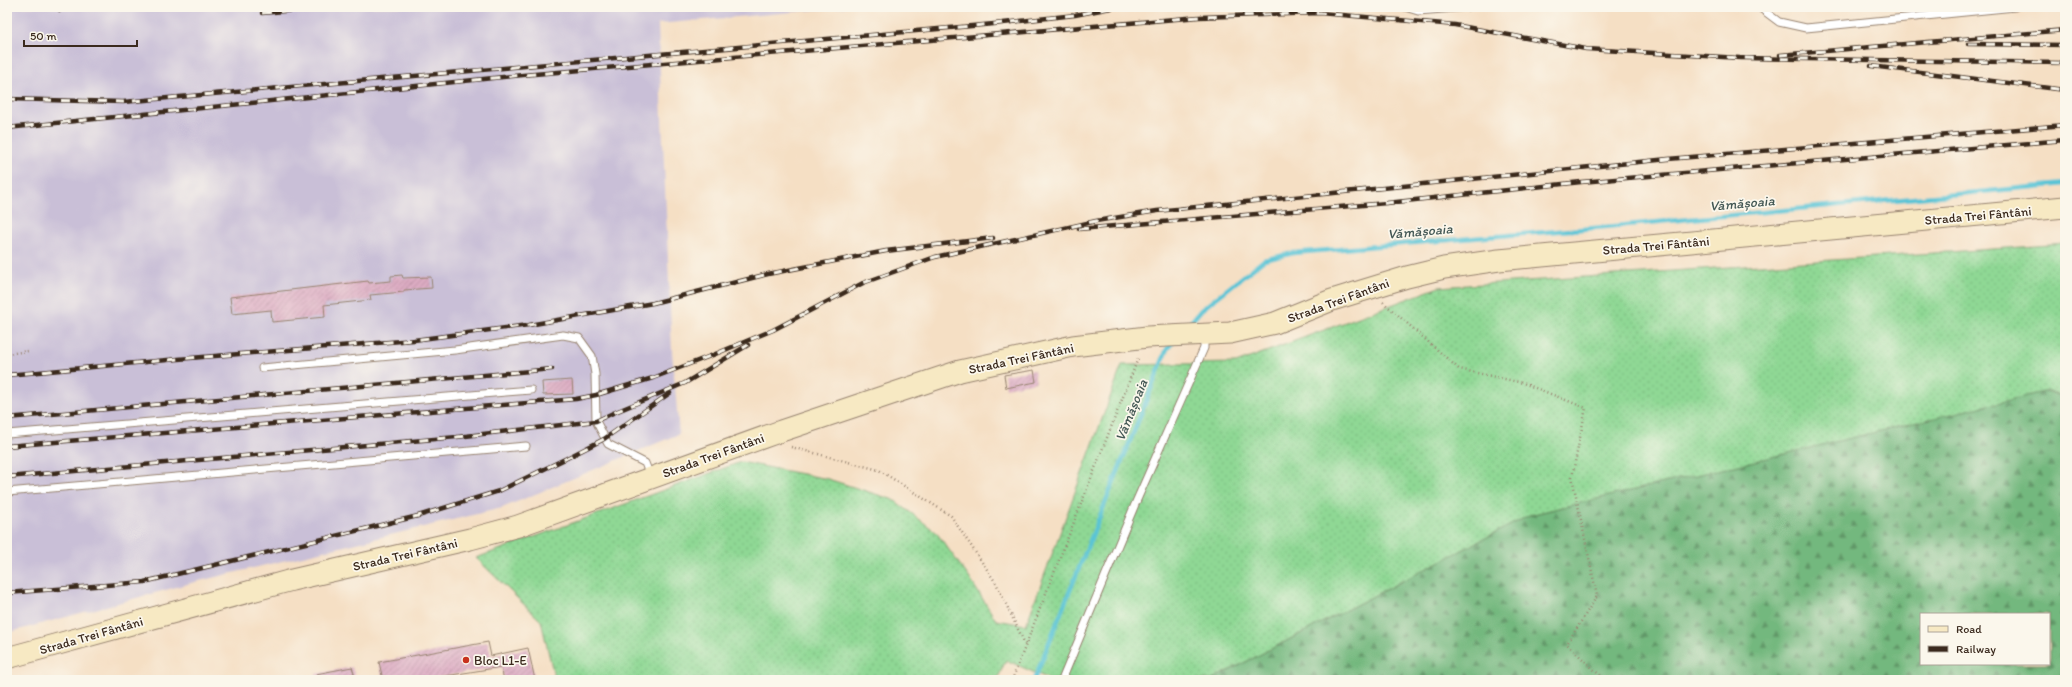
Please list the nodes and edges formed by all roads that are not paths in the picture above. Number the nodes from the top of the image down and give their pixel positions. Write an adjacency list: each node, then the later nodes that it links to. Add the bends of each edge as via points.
1 (1405, 7): 2 (lane, via 1418,11)
2 (1468, 7)
3 (1759, 7): 4 (lane, via 1779,22 1806,28)
4 (2015, 7)
5 (2065, 207): 6 (main road, Strada Trei Fântâni, via 1498,260 1444,268 1375,286 1275,323 1230,333)
6 (1200, 335): 11 (main road, Strada Trei Fântâni, via 1157,336 1073,346 960,371); 14 (lane, via 1204,348)
7 (262, 368): 11 (lane, via 455,350 564,335 579,338 592,356 596,422 604,439 608,444 645,463)
8 (531, 390): 9 (lane)
9 (7, 434)
10 (526, 446): 12 (lane)
11 (651, 478): 13 (main road, Strada Trei Fântâni, via 518,526 292,580)
12 (7, 492)
13 (7, 658)
14 (1062, 680)

